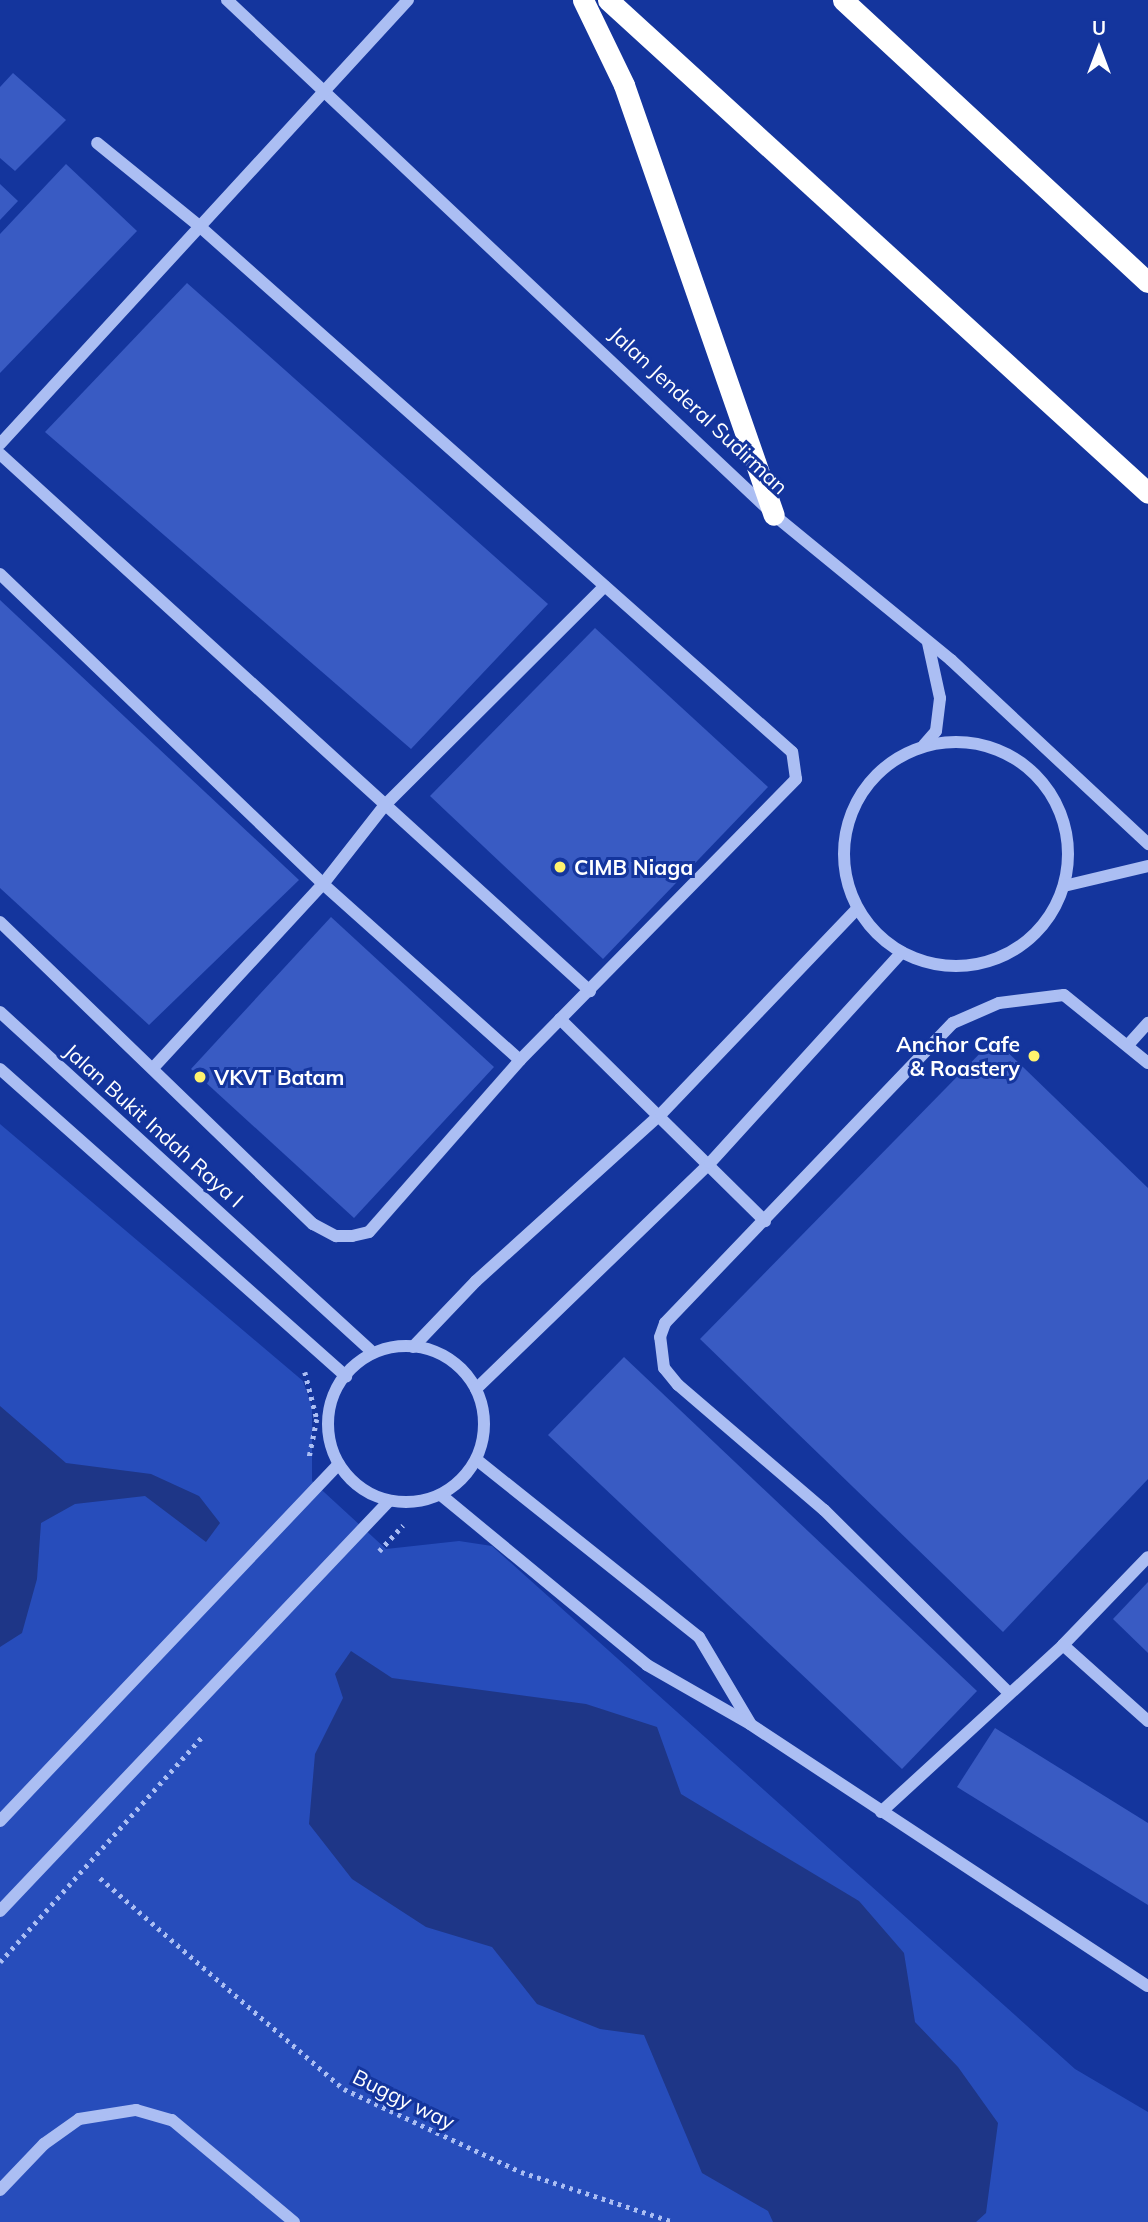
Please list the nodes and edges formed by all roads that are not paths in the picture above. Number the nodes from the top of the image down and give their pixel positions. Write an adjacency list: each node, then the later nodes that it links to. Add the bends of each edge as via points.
1 (227, 0): 6 (street, Jalan Jenderal Sudirman)
2 (408, 0): 6 (street)
3 (583, 0): 13 (highway, via 624,85)
4 (608, 0): 12 (highway)
5 (843, 0): 9 (highway)
6 (323, 91): 8 (street); 13 (street, Jalan Jenderal Sudirman)
7 (97, 143): 8 (street)
8 (198, 225): 10 (street); 15 (street)
9 (1148, 282)
10 (0, 444)
11 (0, 454): 18 (street)
12 (1148, 493)
13 (774, 514): 16 (street, Jalan Jenderal Sudirman)
14 (0, 574): 21 (street)
15 (605, 586): 18 (street); 26 (street, via 792,752 797,765 791,790)
16 (928, 643): 17 (street, via 940,698 936,731); 19 (street, Jalan Jenderal Sudirman)
17 (924, 745): 22 (street, via 980,745 1013,758 1042,782 1063,825); 23 (street, via 878,773 855,802 844,861)
18 (385, 804): 21 (street); 26 (street)
19 (1148, 844)
20 (1148, 866): 22 (street)
21 (323, 884): 31 (street); 33 (street)
22 (1064, 886): 25 (street, via 1048,920 1021,946 987,962 949,967)
23 (857, 909): 25 (street, via 880,938); 35 (street)
24 (0, 922): 33 (street)
25 (902, 952): 36 (street)
26 (590, 991): 28 (street)
27 (0, 1012): 39 (street, Jalan Bukit Indah Raya I)
28 (560, 1019): 31 (street); 35 (street)
29 (1148, 1023): 30 (street)
30 (1128, 1045): 32 (street); 37 (street, via 1064,995 1009,1000 953,1023)
31 (520, 1060): 33 (street, via 369,1232 352,1237 336,1237 313,1224)
32 (1148, 1063)
33 (155, 1067)
34 (0, 1069): 40 (street)
35 (661, 1114): 36 (street); 38 (street, via 476,1280)
36 (710, 1163): 37 (street); 41 (street)
37 (765, 1221): 48 (street, via 665,1323 664,1368 824,1510)
38 (413, 1347): 39 (street); 41 (street, via 450,1361)
39 (370, 1350): 40 (street)
40 (346, 1376): 43 (street, via 328,1423)
41 (476, 1389): 42 (street, via 484,1412)
42 (477, 1460): 44 (street); 50 (street, via 699,1637)
43 (339, 1464): 45 (street, via 352,1481); 52 (street)
44 (441, 1495): 45 (street, via 416,1502); 50 (street, via 647,1665)
45 (389, 1501): 53 (street)
46 (1148, 1557): 47 (street)
47 (1063, 1645): 48 (street); 49 (street)
48 (1008, 1692): 51 (street)
49 (1148, 1721)
50 (750, 1724): 51 (street)
51 (881, 1812): 54 (street)
52 (0, 1821)
53 (0, 1912)
54 (1148, 1986)
55 (0, 2190): 56 (street, via 44,2144 79,2119 136,2110 172,2120)
56 (293, 2222)

